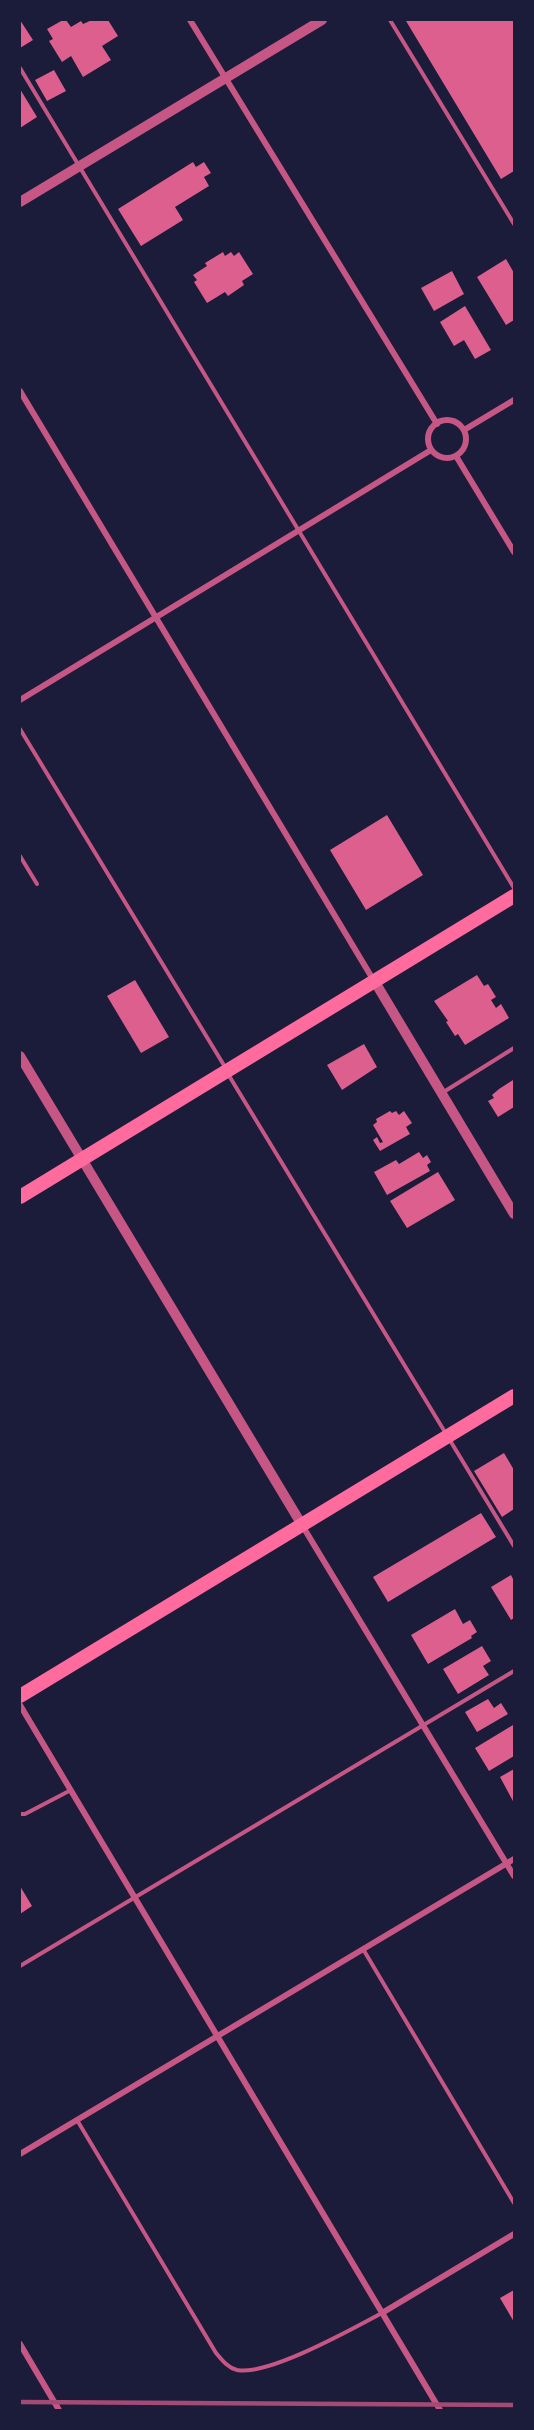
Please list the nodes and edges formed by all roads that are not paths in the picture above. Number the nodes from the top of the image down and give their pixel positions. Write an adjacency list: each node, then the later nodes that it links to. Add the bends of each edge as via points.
1 (190, 20): 5 (street)
2 (322, 20): 5 (street)
3 (390, 20): 8 (lane)
4 (20, 68): 6 (lane)
5 (225, 78): 6 (street); 11 (street)
6 (79, 166): 7 (street); 15 (lane)
7 (20, 202)
8 (514, 224)
9 (20, 392): 17 (street)
10 (514, 400): 12 (street)
11 (437, 424): 12 (street, via 455,422); 13 (street, via 429,433)
12 (464, 430): 14 (street, via 466,442)
13 (432, 450): 14 (street, via 440,457); 15 (street)
14 (456, 456): 16 (street)
15 (298, 531): 17 (street); 22 (lane)
16 (514, 552)
17 (154, 619): 18 (street); 24 (street)
18 (20, 700)
19 (20, 729): 27 (lane)
20 (20, 856): 21 (lane)
21 (37, 884)
22 (514, 888)
23 (514, 896): 24 (main road)
24 (375, 981): 27 (main road); 28 (street)
25 (514, 1048): 28 (lane)
26 (20, 1056): 29 (street)
27 (227, 1071): 29 (main road); 33 (lane)
28 (442, 1093): 31 (street)
29 (82, 1159): 30 (main road); 34 (street)
30 (20, 1197)
31 (514, 1214)
32 (514, 1396): 33 (main road)
33 (447, 1437): 34 (main road); 35 (lane)
34 (302, 1525): 37 (main road); 39 (street)
35 (514, 1546)
36 (514, 1671): 39 (lane)
37 (20, 1696)
38 (20, 1705): 40 (street)
39 (423, 1725): 43 (street); 45 (lane)
40 (71, 1790): 41 (lane); 45 (street)
41 (20, 1814)
42 (514, 1859): 43 (street)
43 (507, 1863): 44 (street); 46 (street)
44 (514, 1876)
45 (135, 1896): 47 (lane); 48 (street)
46 (363, 1949): 48 (street); 51 (lane)
47 (20, 1966)
48 (217, 2035): 49 (street); 53 (street)
49 (76, 2120): 50 (street); 53 (lane, via 225,2364 235,2370 265,2368)
50 (20, 2154)
51 (514, 2203)
52 (514, 2234): 53 (street)
53 (382, 2313): 56 (street)
54 (20, 2344): 55 (street)
55 (59, 2410)
56 (440, 2410)

